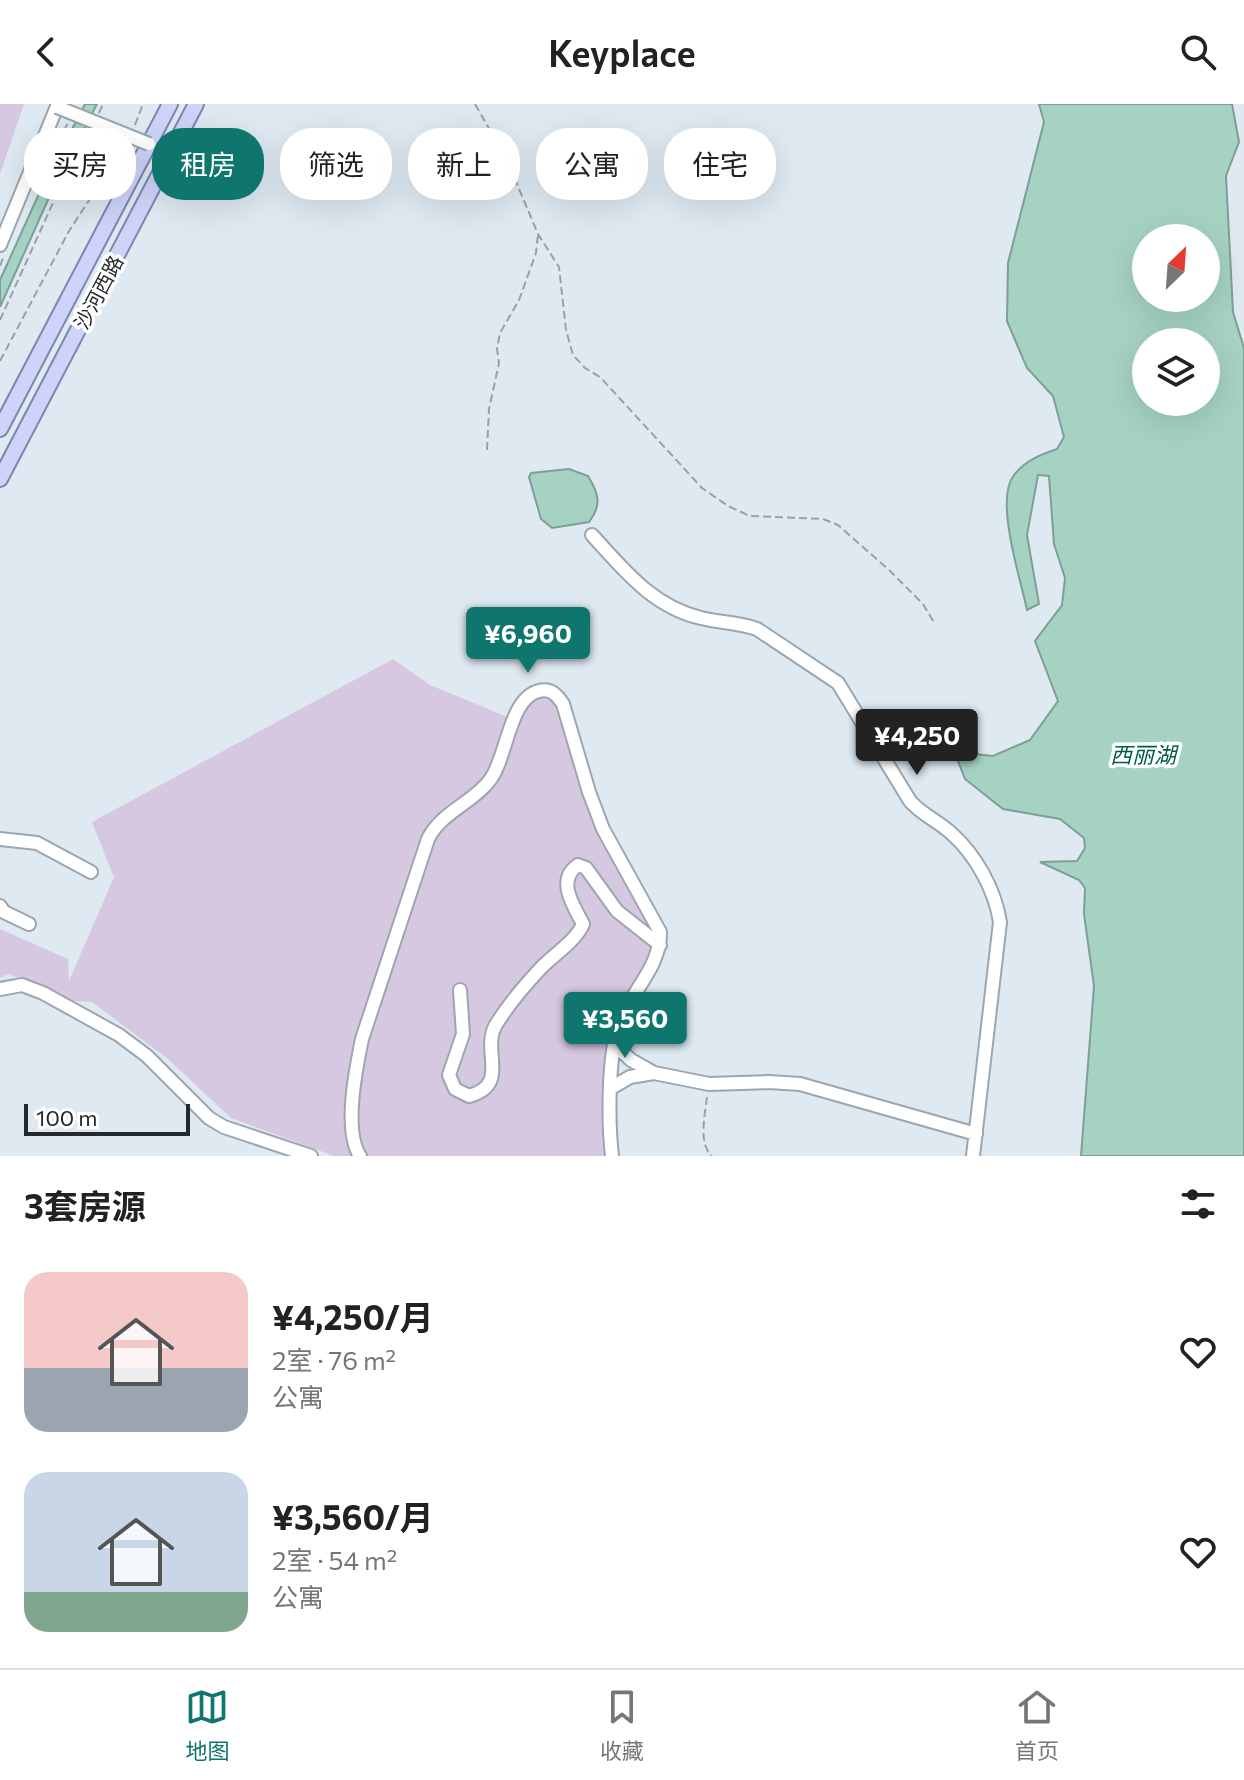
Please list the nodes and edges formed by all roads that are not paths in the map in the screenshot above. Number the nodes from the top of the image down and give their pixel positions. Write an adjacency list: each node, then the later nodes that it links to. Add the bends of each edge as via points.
1 (170, 104): 4 (main road, 沙河西路)
2 (196, 104): 7 (main road, 沙河西路)
3 (58, 106): 4 (street, bridge); 5 (street)
4 (149, 144): 6 (main road, 沙河西路)
5 (0, 245)
6 (0, 429)
7 (0, 479)
8 (592, 535): 19 (street, via 662,602 700,618 757,629 838,683 910,801 952,834 979,867 1000,922)
9 (0, 839): 10 (street, via 37,843)
10 (91, 872)
11 (0, 906): 12 (street)
12 (29, 924)
13 (660, 945): 15 (street, via 617,911 586,868 578,865 569,871 568,897 583,924 497,1022 491,1033 494,1072 489,1084 469,1096 455,1089 449,1075 463,1034); 16 (street, via 628,1005); 21 (street, via 654,918 603,829 563,704 546,689 534,692 513,720 489,783 434,827 428,839 362,1039 352,1134)
14 (0, 989): 20 (street, via 22,985 43,993 147,1056 209,1118)
15 (460, 990)
16 (615, 1045): 17 (street); 18 (street)
17 (654, 1073): 18 (street, via 630,1077); 19 (street, via 709,1084 800,1084)
18 (611, 1088): 22 (street)
19 (976, 1134): 23 (street)
20 (311, 1156)
21 (360, 1156)
22 (612, 1156)
23 (973, 1156)

